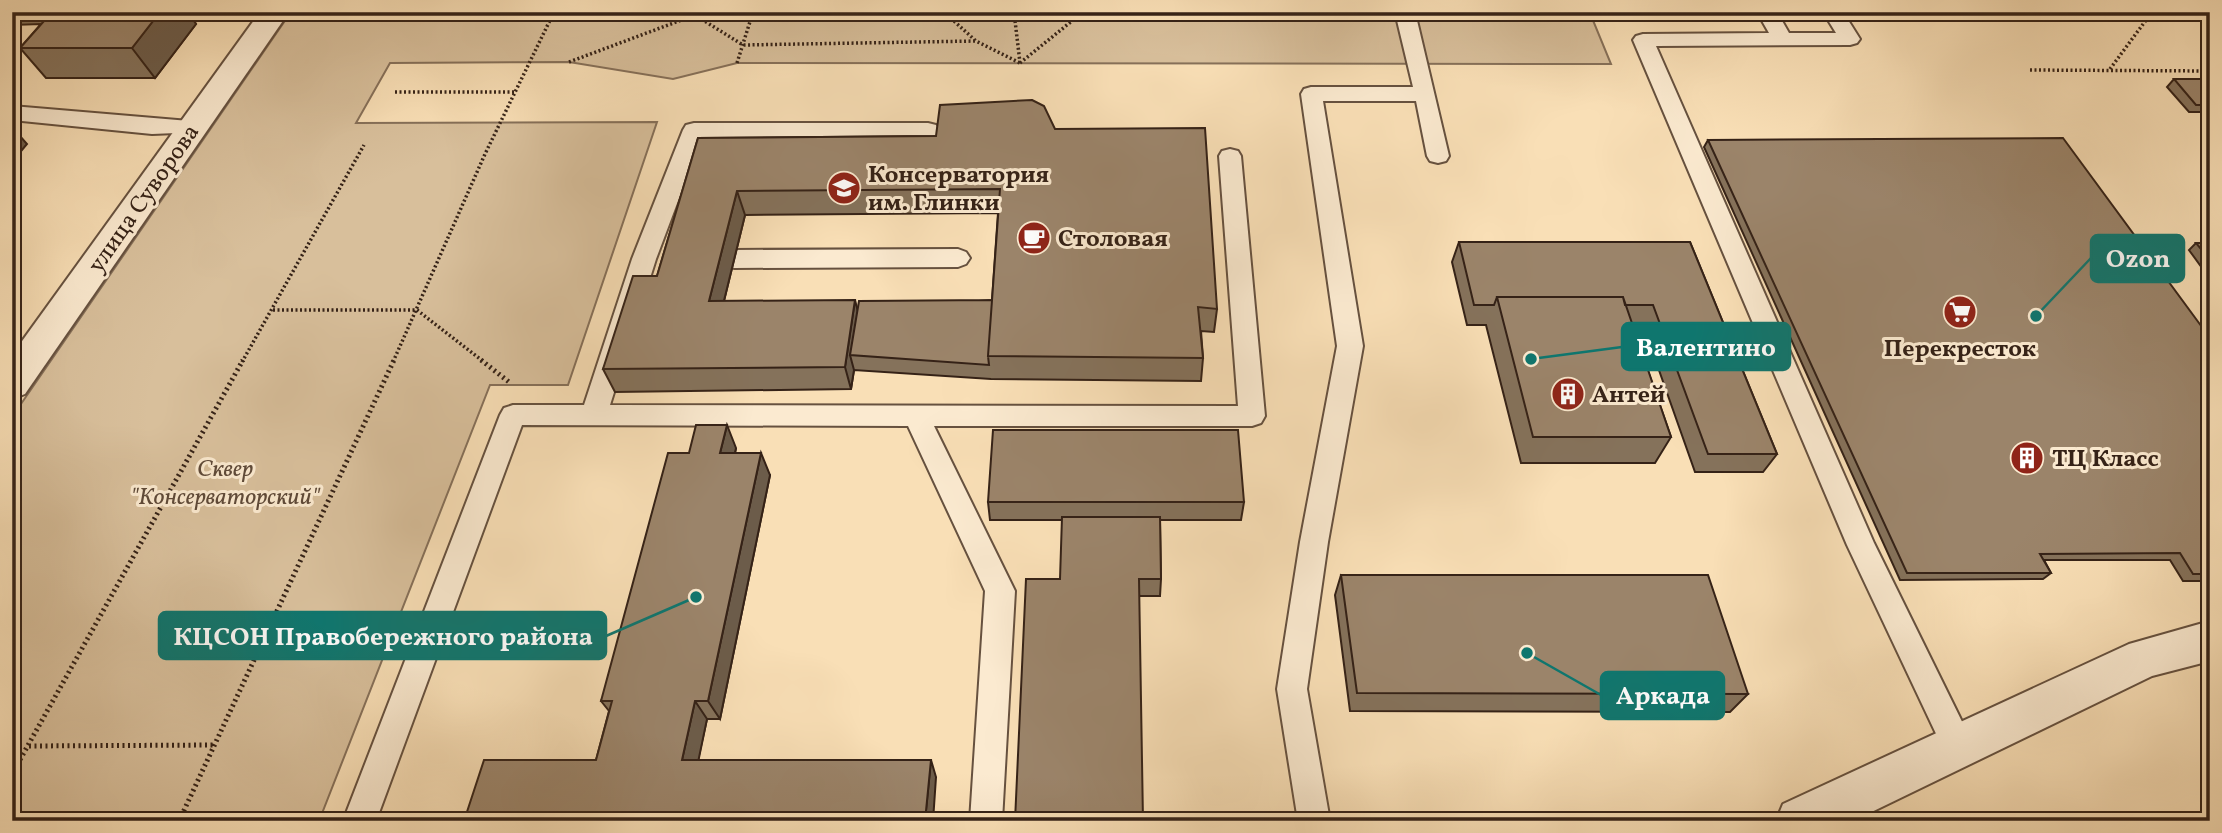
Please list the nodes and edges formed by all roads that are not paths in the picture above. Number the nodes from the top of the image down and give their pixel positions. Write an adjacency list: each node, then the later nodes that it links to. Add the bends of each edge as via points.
1 (275, 12): 8 (street, улица Суворова)
2 (1405, 12): 6 (lane)
3 (1767, 12): 5 (lane)
4 (1833, 12): 5 (lane, via 1850,39)
5 (1783, 40): 18 (lane, via 1643,40 1861,545)
6 (1425, 94): 11 (lane); 21 (lane, via 1311,94 1350,346 1292,689)
7 (12, 113): 8 (lane)
8 (193, 127): 14 (street, улица Суворова)
9 (928, 130): 15 (lane, via 694,130 656,259)
10 (1230, 156): 16 (lane, via 1252,416)
11 (1438, 156)
12 (958, 258): 13 (lane)
13 (734, 259)
14 (12, 384)
15 (594, 415): 16 (lane); 19 (lane, via 513,415)
16 (916, 415): 20 (lane, via 1000,591)
17 (2210, 641): 18 (street, via 2145,658)
18 (1958, 746): 22 (street)
19 (359, 821)
20 (986, 821)
21 (1314, 821)
22 (1800, 821)

